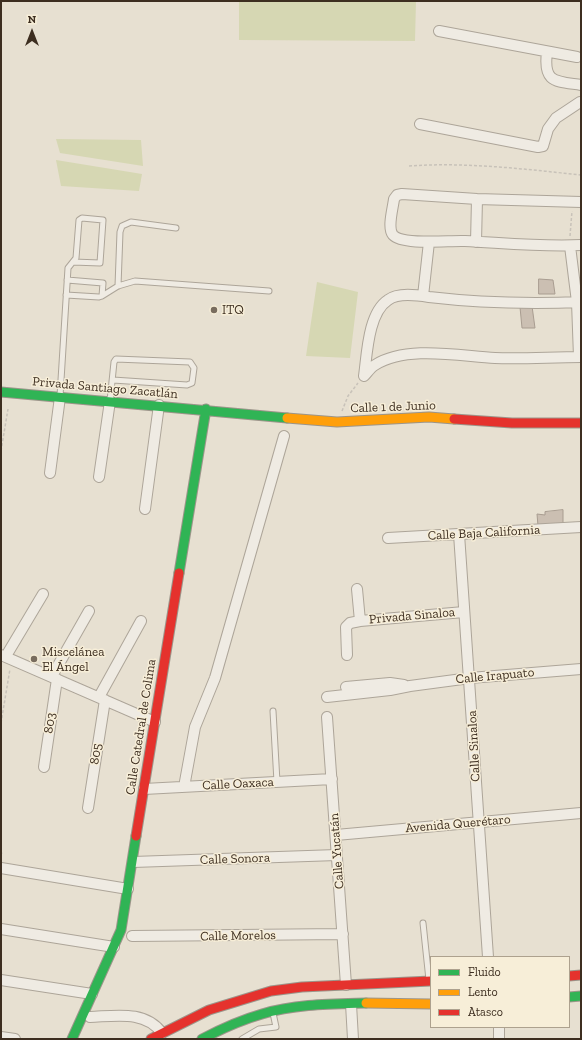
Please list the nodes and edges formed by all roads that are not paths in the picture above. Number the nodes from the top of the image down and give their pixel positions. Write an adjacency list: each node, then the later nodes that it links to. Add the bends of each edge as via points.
1 (439, 31): 2 (street)
2 (547, 52): 3 (street); 4 (street, via 545,66 548,76 553,80)
3 (577, 57)
4 (581, 86): 5 (street, via 578,96)
5 (581, 102): 6 (street, via 556,118 548,129 542,146 538,147)
6 (420, 124)
7 (477, 199): 8 (street); 10 (street, via 408,193 397,195 394,200 391,231 394,236 399,239); 11 (street)
8 (577, 202)
9 (176, 228): 16 (lane, via 130,222 122,226)
10 (429, 242): 11 (street); 20 (street)
11 (476, 242): 13 (street)
12 (581, 245): 13 (street)
13 (570, 246): 21 (street)
14 (73, 262): 14 (lane, via 76,258 80,218 103,220 100,263); 15 (lane, via 68,268)
15 (67, 280): 18 (lane); 19 (lane, via 103,283)
16 (118, 286): 17 (lane, via 148,280); 19 (lane)
17 (269, 291)
18 (66, 295): 19 (lane); 25 (lane)
19 (102, 296)
20 (423, 296): 21 (street, via 470,302); 22 (street, via 396,296 387,300 378,309 370,334 364,376 374,365 410,354 496,358)
21 (579, 302): 22 (street)
22 (580, 357)
23 (113, 380): 23 (lane, via 114,362 120,358 190,362 194,368 192,384 188,386); 26 (lane)
24 (1, 392): 25 (street, Privada Santiago Zacatlán)
25 (60, 397): 26 (street, Privada Santiago Zacatlán); 31 (street)
26 (110, 401): 27 (street, Privada Santiago Zacatlán); 32 (street)
27 (159, 405): 28 (street, Privada Santiago Zacatlán); 33 (street)
28 (206, 409): 29 (street, Calle 1 de Junio, via 337,422 429,417 512,423); 54 (street, Calle Catedral de Colima)
29 (581, 423)
30 (284, 436): 58 (street, via 215,678 195,727)
31 (50, 473)
32 (99, 477)
33 (145, 509)
34 (581, 527): 35 (street, Calle Baja California)
35 (459, 534): 36 (street, Calle Baja California); 40 (street, Calle Sinaloa)
36 (388, 538)
37 (357, 590): 42 (street, Privada Sinaloa)
38 (43, 594): 44 (street)
39 (89, 611): 46 (street)
40 (464, 612): 42 (street, Privada Sinaloa); 47 (street, Calle Sinaloa)
41 (142, 621): 51 (street)
42 (360, 621): 43 (street, Privada Sinaloa, via 346,627)
43 (347, 655)
44 (6, 657): 46 (street)
45 (581, 669): 47 (street, Calle Irapuato)
46 (54, 677): 51 (street); 55 (street, 803)
47 (470, 678): 49 (street, Calle Irapuato); 62 (street, Calle Sinaloa)
48 (346, 686): 49 (street, Calle Irapuato, via 390,683)
49 (410, 686): 50 (street, Calle Irapuato)
50 (327, 697)
51 (102, 698): 54 (street); 60 (street, 805)
52 (273, 711): 57 (lane)
53 (328, 716): 56 (street, Calle Yucatán)
54 (155, 722): 59 (street, Calle Catedral de Colima)
55 (44, 767)
56 (332, 779): 57 (street, Calle Oaxaca); 63 (street, Calle Yucatán)
57 (277, 782): 58 (street, Calle Oaxaca)
58 (184, 787): 59 (street, Calle Oaxaca)
59 (144, 789): 65 (street, Calle Catedral de Colima)
60 (88, 808)
61 (581, 813): 62 (street, Avenida Querétaro)
62 (478, 822): 63 (street, Avenida Querétaro); 73 (street, Calle Sinaloa)
63 (336, 835): 64 (street, Calle Yucatán)
64 (337, 856): 65 (street, Calle Sonora); 70 (street, Calle Yucatán)
65 (132, 862): 67 (street, Calle Catedral de Colima)
66 (1, 868): 67 (street)
67 (128, 889): 72 (street, Calle Catedral de Colima, via 120,935)
68 (423, 922): 77 (lane)
69 (1, 929): 72 (street)
70 (343, 934): 71 (street, Calle Morelos); 78 (street, Calle Yucatán)
71 (132, 936)
72 (114, 947): 79 (street, Calle Catedral de Colima)
73 (488, 956)
74 (581, 975): 75 (street)
75 (570, 976)
76 (1, 980): 79 (street)
77 (430, 981): 78 (street)
78 (346, 985): 87 (street, via 271,991 209,1010)
79 (92, 994): 90 (street, Calle Catedral de Colima)
80 (581, 996): 81 (street)
81 (570, 997)
82 (351, 1004): 83 (street); 84 (street, via 321,1004); 94 (street)
83 (430, 1004)
84 (273, 1011): 92 (street, via 235,1023); 93 (lane, via 276,1027 259,1029)
85 (90, 1017): 87 (street, via 130,1015 144,1018 151,1021)
86 (499, 1028): 95 (street)
87 (162, 1033): 91 (street)
88 (1, 1037): 89 (street)
89 (15, 1039)
90 (72, 1039)
91 (151, 1039)
92 (202, 1039)
93 (242, 1039)
94 (353, 1039)
95 (500, 1039)

